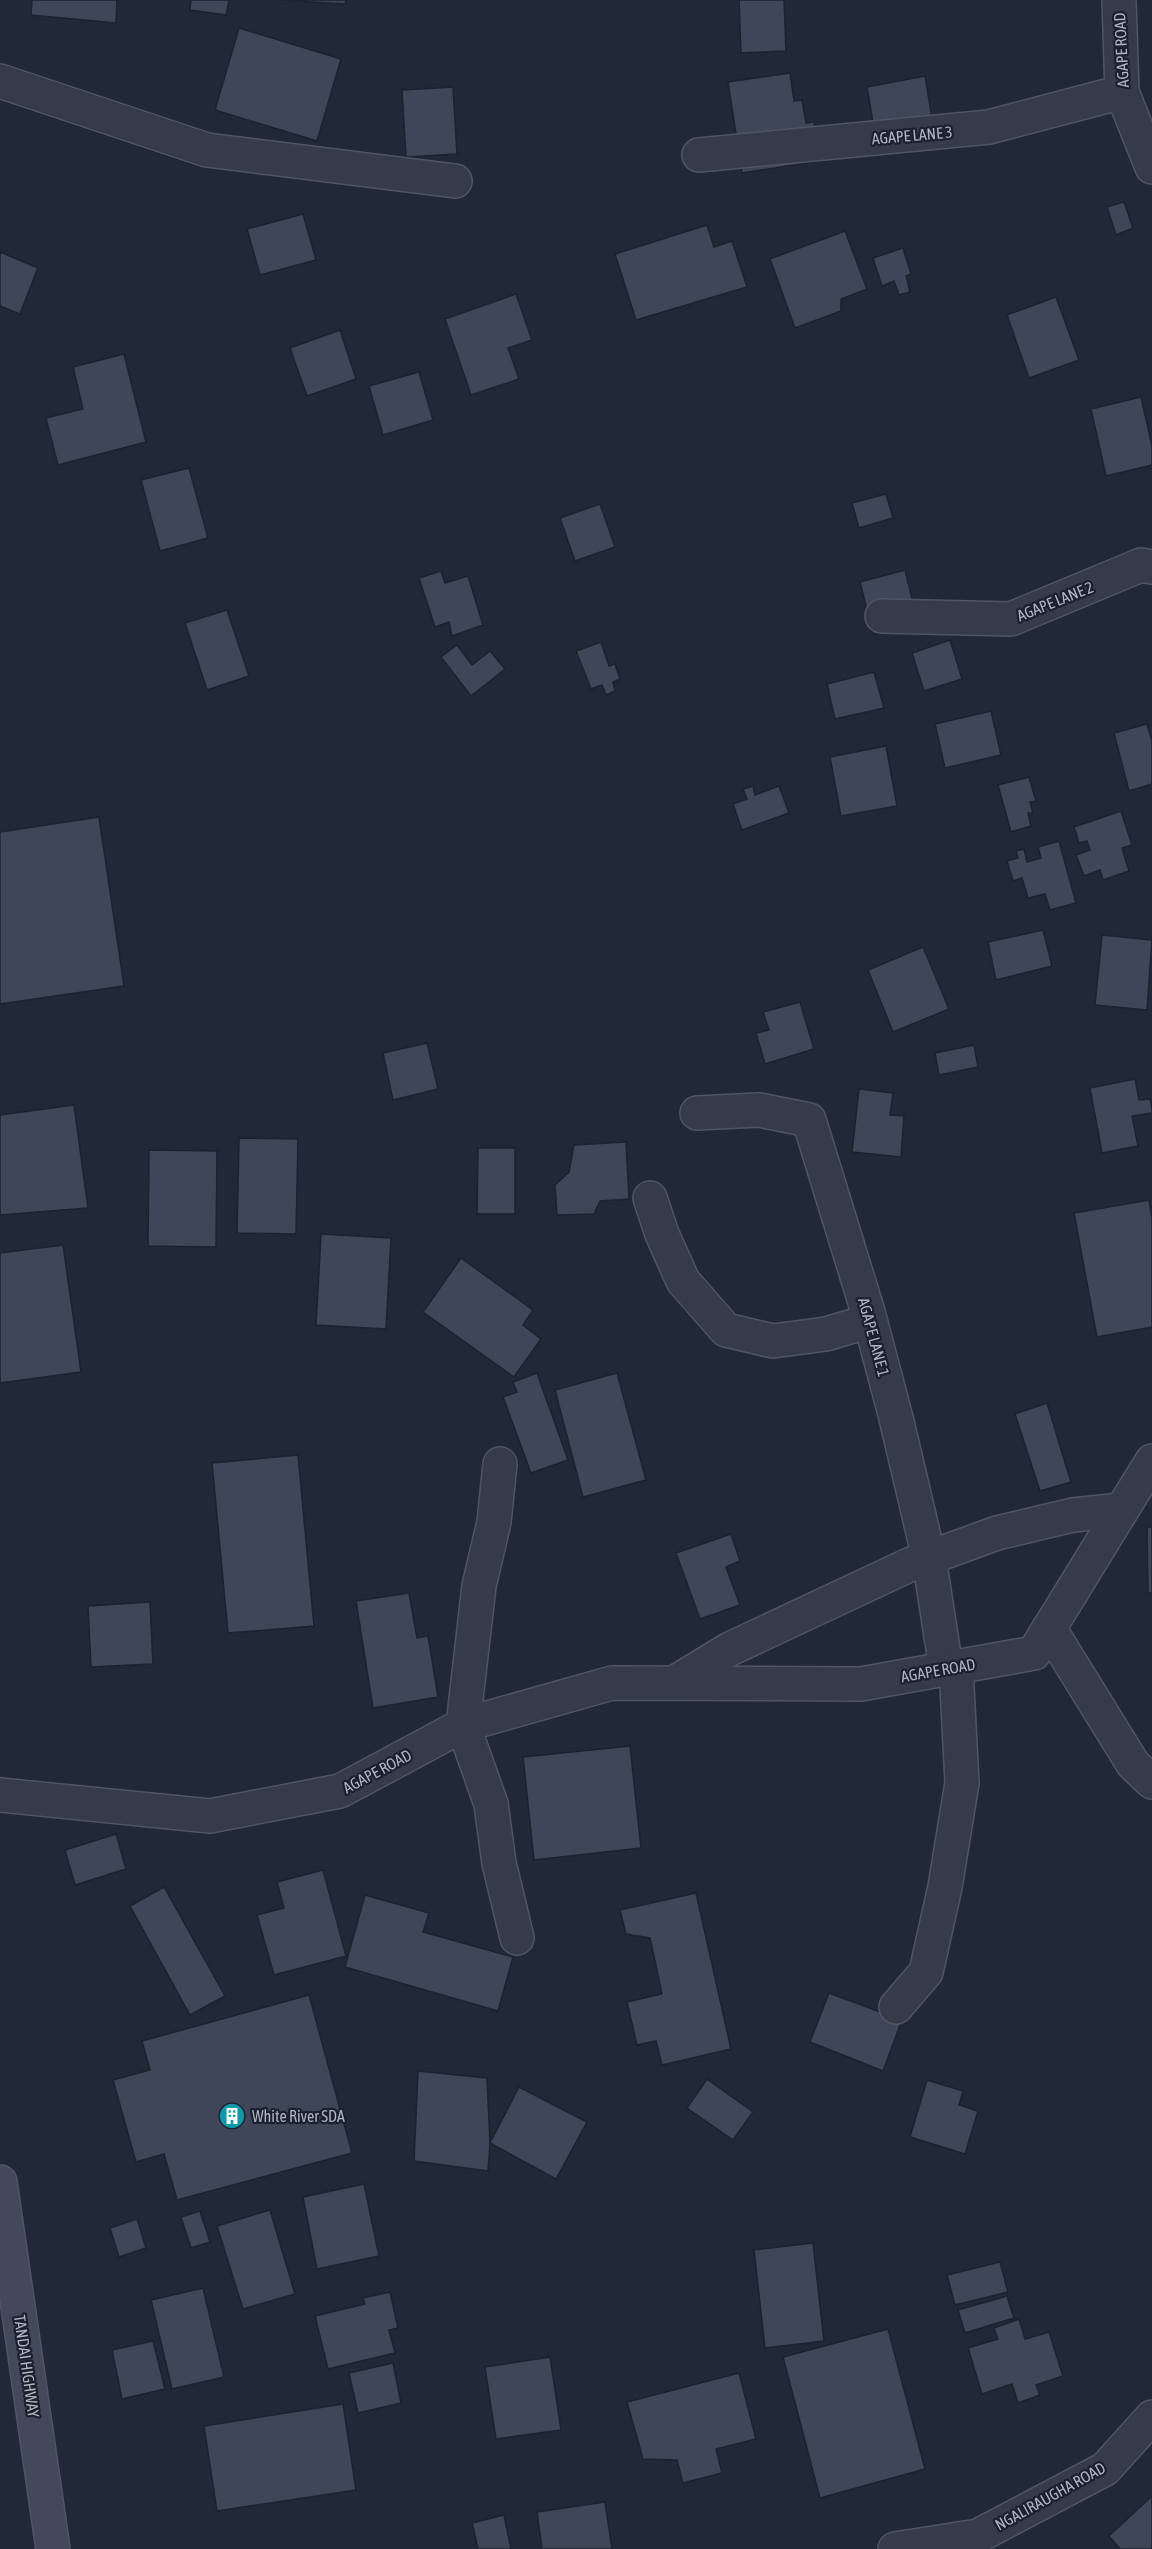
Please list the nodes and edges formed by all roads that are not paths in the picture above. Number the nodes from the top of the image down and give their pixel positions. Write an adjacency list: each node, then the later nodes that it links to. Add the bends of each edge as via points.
1 (1119, 0): 3 (street, AGAPE ROAD)
2 (0, 81): 6 (street, via 207,150)
3 (1122, 92): 4 (street, AGAPE LANE 3, via 989,127); 5 (street, AGAPE ROAD)
4 (699, 155)
5 (1152, 167)
6 (455, 181)
7 (1152, 567): 8 (street, AGAPE LANE 2, via 1141,565 1011,620)
8 (882, 616)
9 (697, 1113): 11 (street, AGAPE LANE 1, via 759,1110 809,1120)
10 (650, 1198): 11 (street, via 683,1281 726,1330 773,1341 826,1334)
11 (870, 1321): 15 (street, AGAPE LANE 1)
12 (1152, 1461): 14 (street, AGAPE ROAD)
13 (500, 1464): 19 (street, via 494,1522 479,1586)
14 (1121, 1510): 15 (street, via 1073,1515 997,1533); 16 (street, AGAPE ROAD)
15 (929, 1558): 17 (street, AGAPE LANE 1); 18 (street, via 730,1649)
16 (1048, 1628): 17 (street, AGAPE ROAD, via 1034,1653); 20 (street, via 1133,1764)
17 (951, 1668): 18 (street, AGAPE ROAD, via 861,1684); 23 (street, AGAPE LANE 1, via 962,1782 945,1887 926,1972)
18 (674, 1683): 19 (street, AGAPE ROAD, via 612,1683)
19 (463, 1725): 21 (street, AGAPE ROAD, via 340,1791 210,1816); 22 (street, via 491,1804 498,1863)
20 (1152, 1782)
21 (0, 1795)
22 (517, 1938)
23 (896, 2007)
24 (0, 2182): 26 (main road, TANDAI HIGHWAY)
25 (1152, 2416): 27 (street, NGALIRAUGHA ROAD, via 1105,2469 978,2536)
26 (54, 2549)
27 (895, 2549)

